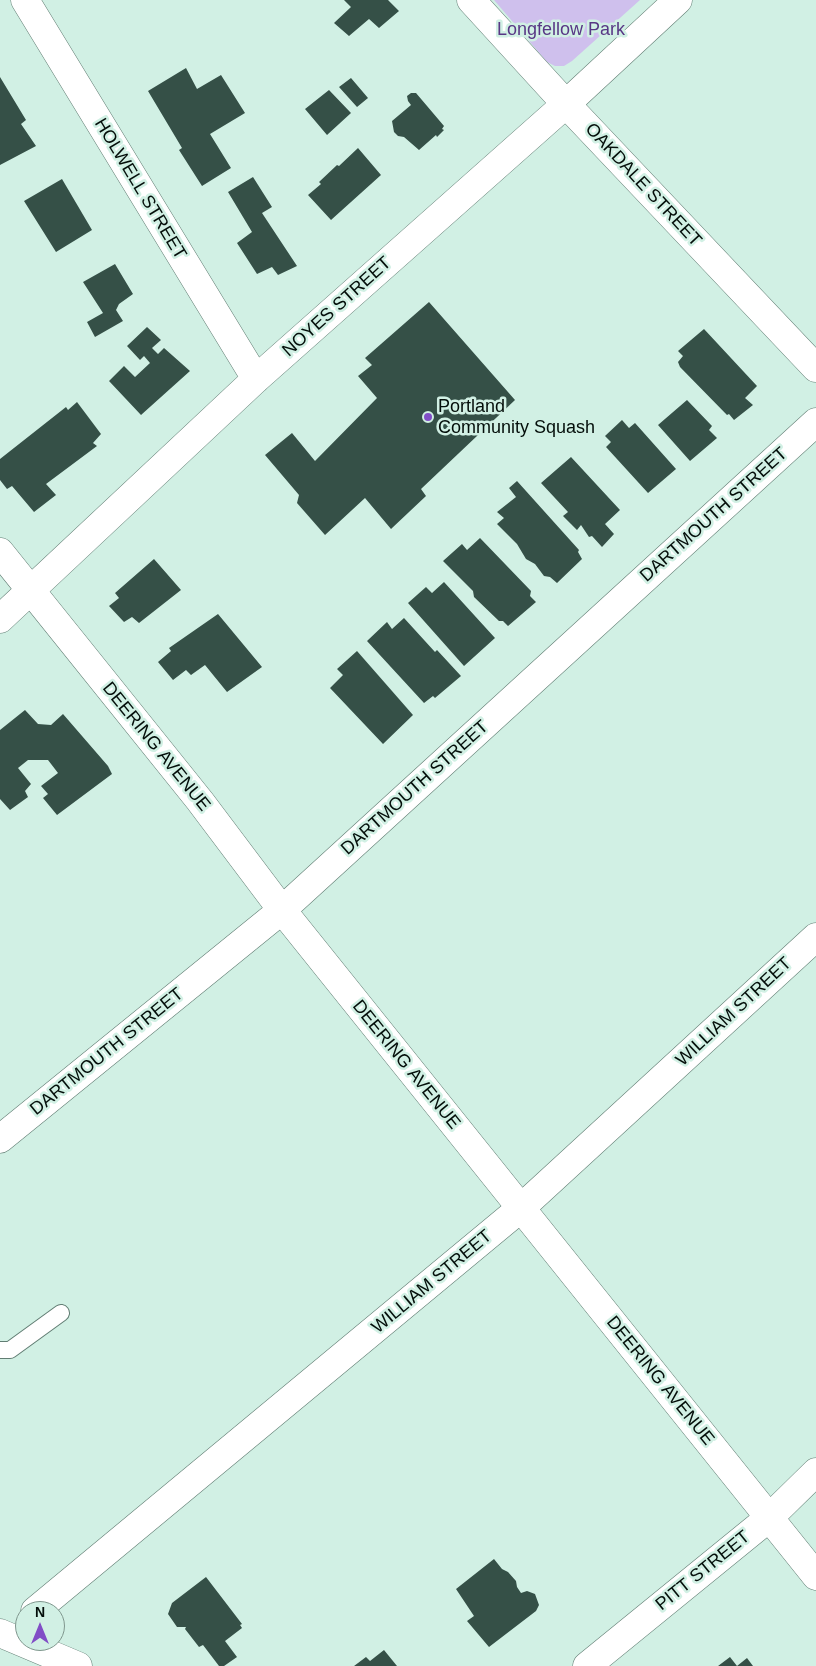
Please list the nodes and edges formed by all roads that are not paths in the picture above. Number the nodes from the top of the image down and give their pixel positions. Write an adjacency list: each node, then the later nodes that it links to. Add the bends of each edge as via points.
1 (25, 0): 6 (street, HOLWELL STREET)
2 (471, 0): 4 (street, OAKDALE STREET)
3 (678, 0): 4 (street, NOYES STREET)
4 (566, 104): 5 (street, OAKDALE STREET); 6 (street, NOYES STREET)
5 (816, 368)
6 (256, 379): 9 (street, NOYES STREET)
7 (816, 422): 11 (street, DARTMOUTH STREET)
8 (0, 552): 9 (street, DEERING AVENUE)
9 (31, 591): 10 (street, NOYES STREET); 11 (street, DEERING AVENUE, via 200,801)
10 (0, 619)
11 (282, 910): 13 (street, DARTMOUTH STREET); 14 (street, DEERING AVENUE)
12 (816, 937): 14 (street, WILLIAM STREET)
13 (0, 1139)
14 (521, 1208): 18 (street, DEERING AVENUE); 20 (street, WILLIAM STREET)
15 (61, 1313): 16 (lane, via 10,1350)
16 (0, 1350)
17 (816, 1472): 18 (street, PITT STREET)
18 (770, 1517): 19 (street, DEERING AVENUE); 23 (street, PITT STREET)
19 (816, 1576)
20 (47, 1601)
21 (14, 1633): 22 (street)
22 (78, 1666)
23 (587, 1666)

